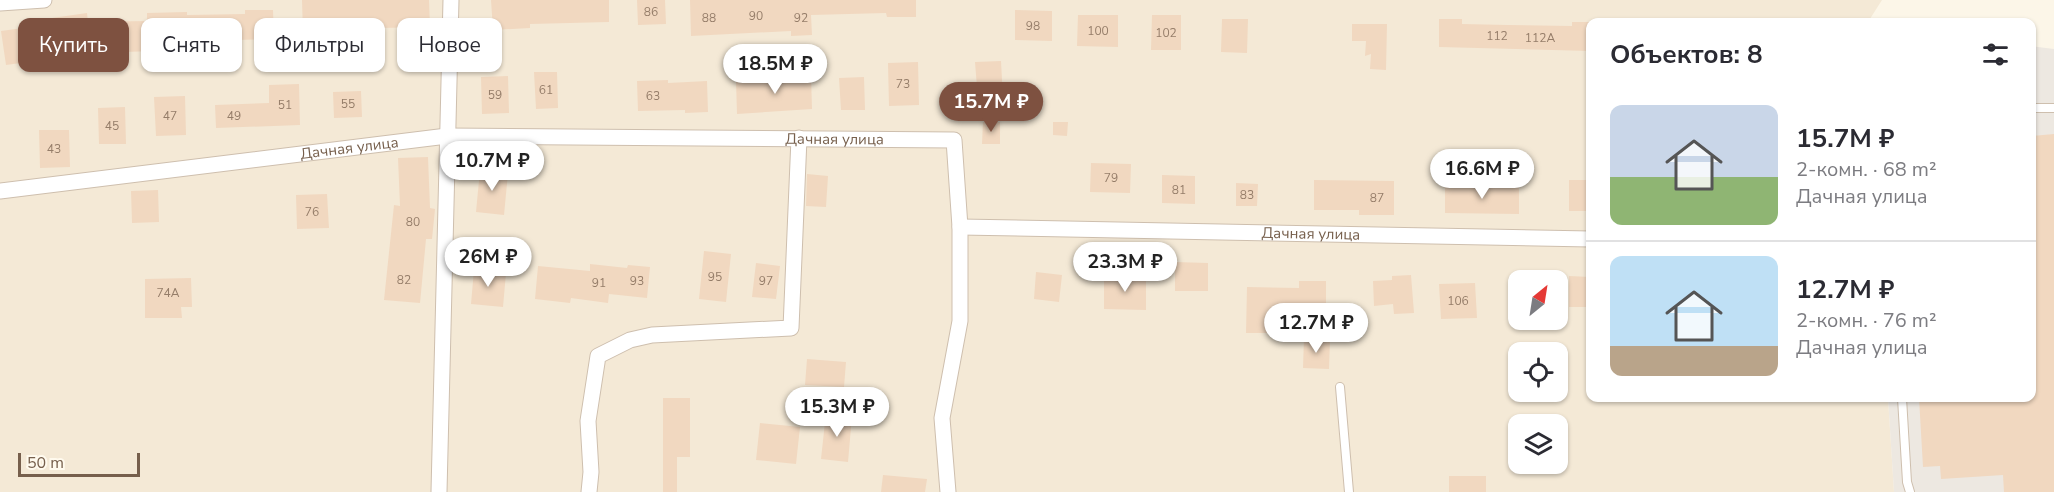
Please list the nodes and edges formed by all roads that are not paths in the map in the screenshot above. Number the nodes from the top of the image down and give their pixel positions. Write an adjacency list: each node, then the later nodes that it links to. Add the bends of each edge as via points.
1 (44, 0): 3 (street)
2 (451, 0): 6 (street)
3 (0, 3)
4 (2036, 108): 5 (lane)
5 (2054, 108)
6 (447, 135): 7 (street, Дачная улица); 8 (street, Дачная улица); 13 (street)
7 (799, 138): 9 (street, Дачная улица, via 954,140); 14 (street, via 791,328 652,335 630,340 598,356 588,421)
8 (0, 191)
9 (960, 227): 10 (street, Дачная улица); 15 (street, via 960,321 942,418)
10 (1586, 239)
11 (1340, 387): 16 (lane)
12 (1902, 402): 17 (lane)
13 (439, 492)
14 (589, 492)
15 (948, 492)
16 (1349, 492)
17 (1910, 492)

